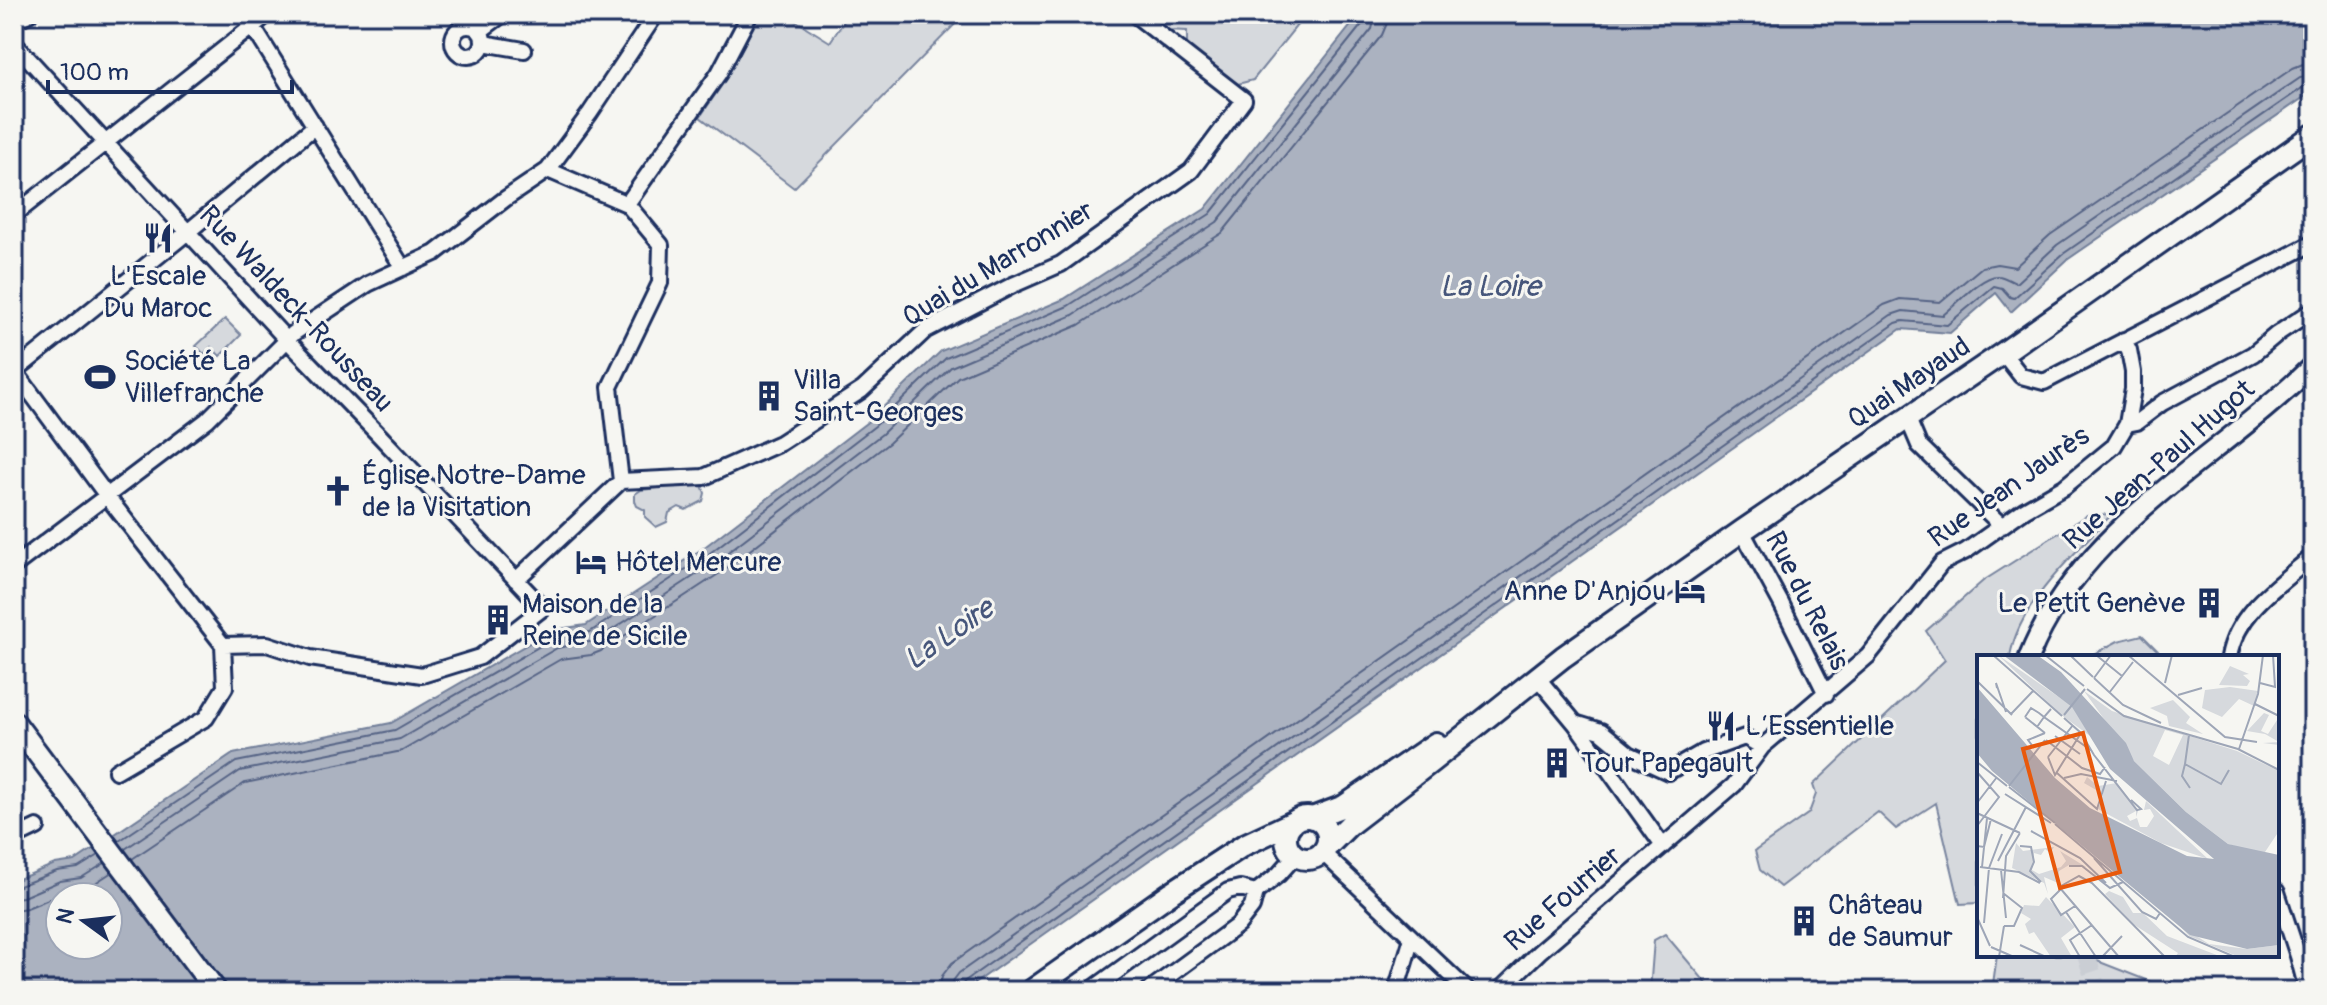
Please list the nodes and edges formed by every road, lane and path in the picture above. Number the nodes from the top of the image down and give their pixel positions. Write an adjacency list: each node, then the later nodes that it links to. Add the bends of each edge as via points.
1 (29, 14): 7 (street)
2 (268, 14): 8 (street)
3 (503, 14): 10 (street, via 481,37)
4 (656, 14): 14 (street)
5 (750, 14): 15 (street, via 719,73)
6 (1134, 14): 28 (street, Quai du Marronnier, via 1244,100 1191,171 1061,264 926,330 862,390 780,443 704,477)
7 (14, 21)
8 (251, 28): 11 (street); 13 (street)
9 (14, 43): 13 (street, Rue Waldeck-Rousseau)
10 (524, 50)
11 (315, 126): 17 (street); 19 (street)
12 (2313, 135): 23 (main road, Quai Mayaud)
13 (105, 141): 16 (street); 17 (street, Rue Waldeck-Rousseau)
14 (548, 170): 15 (street); 19 (street, via 435,253)
15 (627, 204): 28 (street, via 661,245 660,283 610,387)
16 (14, 215)
17 (187, 232): 21 (street, Rue Waldeck-Rousseau); 25 (street)
18 (2313, 243): 22 (street)
19 (403, 268): 21 (street, via 368,284)
20 (2313, 310): 27 (street, Rue Jean Jaurès, via 2253,354)
21 (287, 340): 29 (street, via 207,420); 34 (street, Rue Waldeck-Rousseau)
22 (2124, 340): 23 (street, via 2044,382 2021,376); 27 (street, via 2133,372)
23 (2003, 353): 26 (main road, Quai Mayaud)
24 (2313, 365): 36 (street, Rue Jean-Paul Hugot, via 2110,538 2051,610)
25 (14, 371): 29 (street)
26 (1908, 419): 30 (street, via 1919,445); 31 (main road, Quai Mayaud)
27 (2127, 424): 30 (street, Rue Jean Jaurès, via 2114,446 2064,487)
28 (621, 481): 34 (street)
29 (107, 496): 33 (street); 35 (street)
30 (2002, 526): 39 (street, Rue Jean Jaurès, via 1942,563 1868,656)
31 (1742, 531): 38 (main road, Quai Mayaud); 39 (street, Rue du Relais)
32 (2313, 556): 37 (street, via 2245,618)
33 (14, 566)
34 (516, 580): 35 (street, Rue Waldeck-Rousseau, via 543,608 480,657 422,675 310,658 267,644)
35 (223, 645): 43 (street, via 225,687 206,718)
36 (2030, 655)
37 (2230, 655)
38 (1536, 676): 41 (street); 44 (main road, Quai Mayaud, via 1344,806); 49 (main road, Quai Mayaud)
39 (1826, 694): 42 (street, Rue Jean Jaurès)
40 (14, 722): 54 (main road)
41 (1575, 723): 42 (street, via 1601,731 1629,754 1668,772 1745,737); 48 (street)
42 (1762, 747): 48 (street, Rue Jean Jaurès, via 1734,785)
43 (116, 771)
44 (1304, 819): 47 (main road, Quai Mayaud); 49 (main road, via 1323,824 1328,842); 50 (main road, via 1291,825 1287,837)
45 (37, 827): 46 (street)
46 (14, 838)
47 (1244, 845): 50 (main road); 55 (main road, Quai Mayaud)
48 (1663, 846): 60 (street, Rue Fourrier)
49 (1324, 850): 50 (main road, via 1307,859); 53 (street)
50 (1293, 852): 51 (street, via 1279,874)
51 (1256, 892): 56 (street, via 1228,891); 57 (street, via 1238,925)
52 (2279, 898): 61 (street)
53 (1412, 938): 58 (street); 59 (street)
54 (216, 991)
55 (1031, 991)
56 (1090, 991)
57 (1148, 991)
58 (1396, 991)
59 (1468, 991)
60 (1499, 991)
61 (2306, 991)

